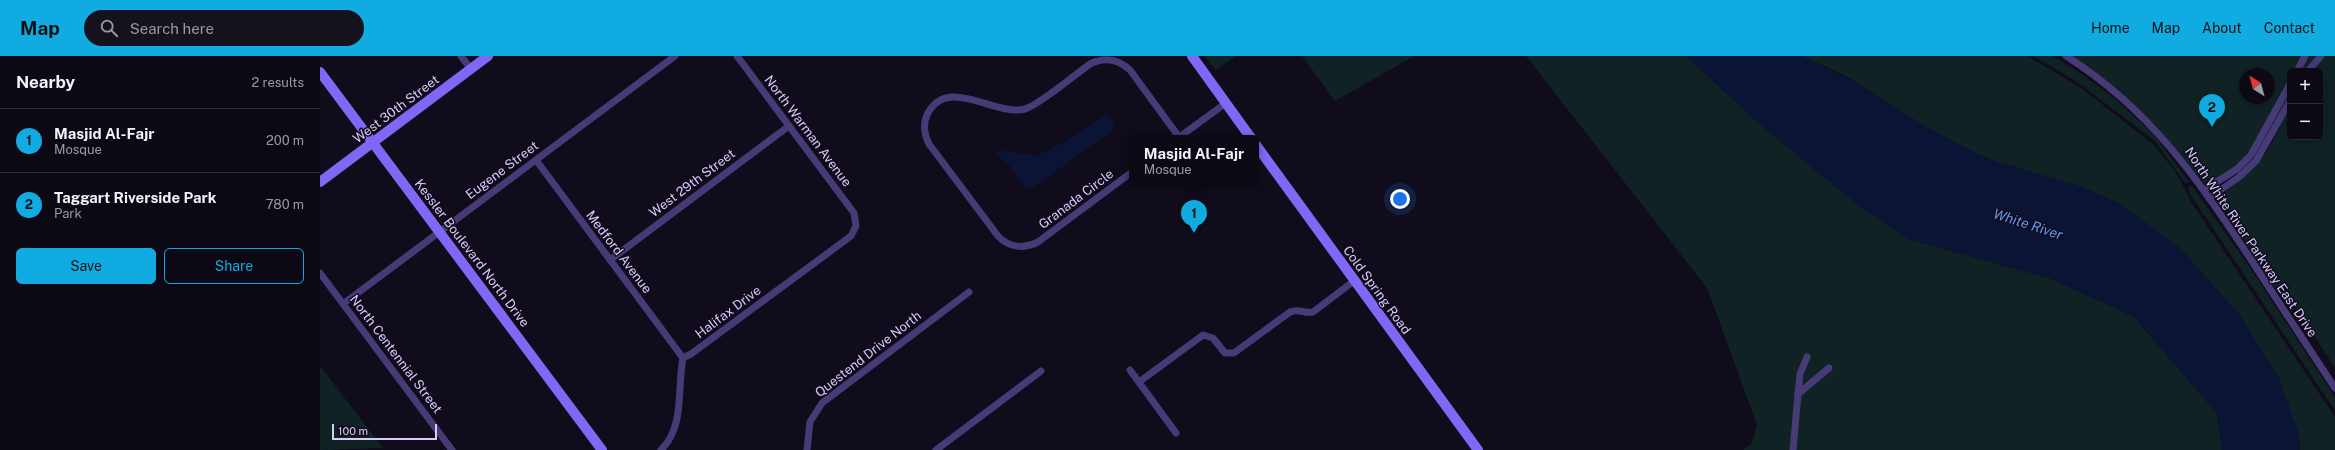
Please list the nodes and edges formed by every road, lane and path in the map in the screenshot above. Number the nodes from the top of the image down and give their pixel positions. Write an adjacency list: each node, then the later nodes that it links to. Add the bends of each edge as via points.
1 (461, 56): 11 (street)
2 (488, 56): 11 (main road, West 30th Street)
3 (675, 56): 22 (street, Eugene Street)
4 (737, 56): 16 (street, North Warman Avenue)
5 (1192, 56): 14 (main road)
6 (2066, 56): 25 (street, North White River Parkway East Drive, via 2103,82 2144,118)
7 (2304, 56): 9 (street)
8 (2321, 56): 10 (street)
9 (2298, 68)
10 (2311, 68)
11 (471, 69): 20 (main road, West 30th Street)
12 (320, 72): 20 (main road, Kessler Boulevard North Drive)
13 (2287, 89): 25 (street, via 2251,155 2237,169)
14 (1226, 103): 18 (street); 19 (main road)
15 (2288, 104): 26 (street, via 2256,161 2239,177)
16 (789, 126): 27 (street, North Warman Avenue, via 854,213); 29 (street, West 29th Street)
17 (1176, 135): 23 (street, Granada Circle, via 1132,72 1122,64 1109,60 1090,64 1028,108 1007,110 965,97 951,97 942,100 930,110 925,124 924,132 929,144 998,236 1015,246 1034,244)
18 (1182, 135)
19 (1249, 135)
20 (373, 142): 24 (main road, West 30th Street); 28 (main road, Kessler Boulevard North Drive)
21 (1259, 149): 31 (main road, Cold Spring Road)
22 (536, 160): 28 (street, Eugene Street); 29 (street, Medford Avenue)
23 (1129, 174)
24 (320, 182)
25 (2204, 190): 26 (street, North White River Parkway East Drive)
26 (2209, 198): 40 (street, North White River Parkway East Drive)
27 (857, 222): 35 (street, Halifax Drive, via 856,230 851,236)
28 (440, 232): 33 (street, Eugene Street); 44 (main road, Kessler Boulevard North Drive)
29 (610, 260): 35 (street, Medford Avenue)
30 (320, 273): 33 (street, North Centennial Street)
31 (1354, 281): 39 (street, via 1313,312 1290,312 1234,353 1225,353 1213,338 1203,335); 48 (main road, Cold Spring Road)
32 (969, 292): 46 (street, Questend Drive North, via 827,398 810,422)
33 (343, 304): 43 (street, North Centennial Street)
34 (1807, 357): 41 (street, via 1800,374)
35 (683, 358): 45 (street, via 676,425)
36 (1830, 368): 41 (street)
37 (1130, 370): 39 (street)
38 (1041, 371): 47 (street)
39 (1139, 382): 42 (street)
40 (2335, 388)
41 (1798, 394): 49 (street)
42 (1176, 433)
43 (452, 450)
44 (602, 450)
45 (661, 450)
46 (807, 450)
47 (936, 450)
48 (1478, 450)
49 (1793, 450)

